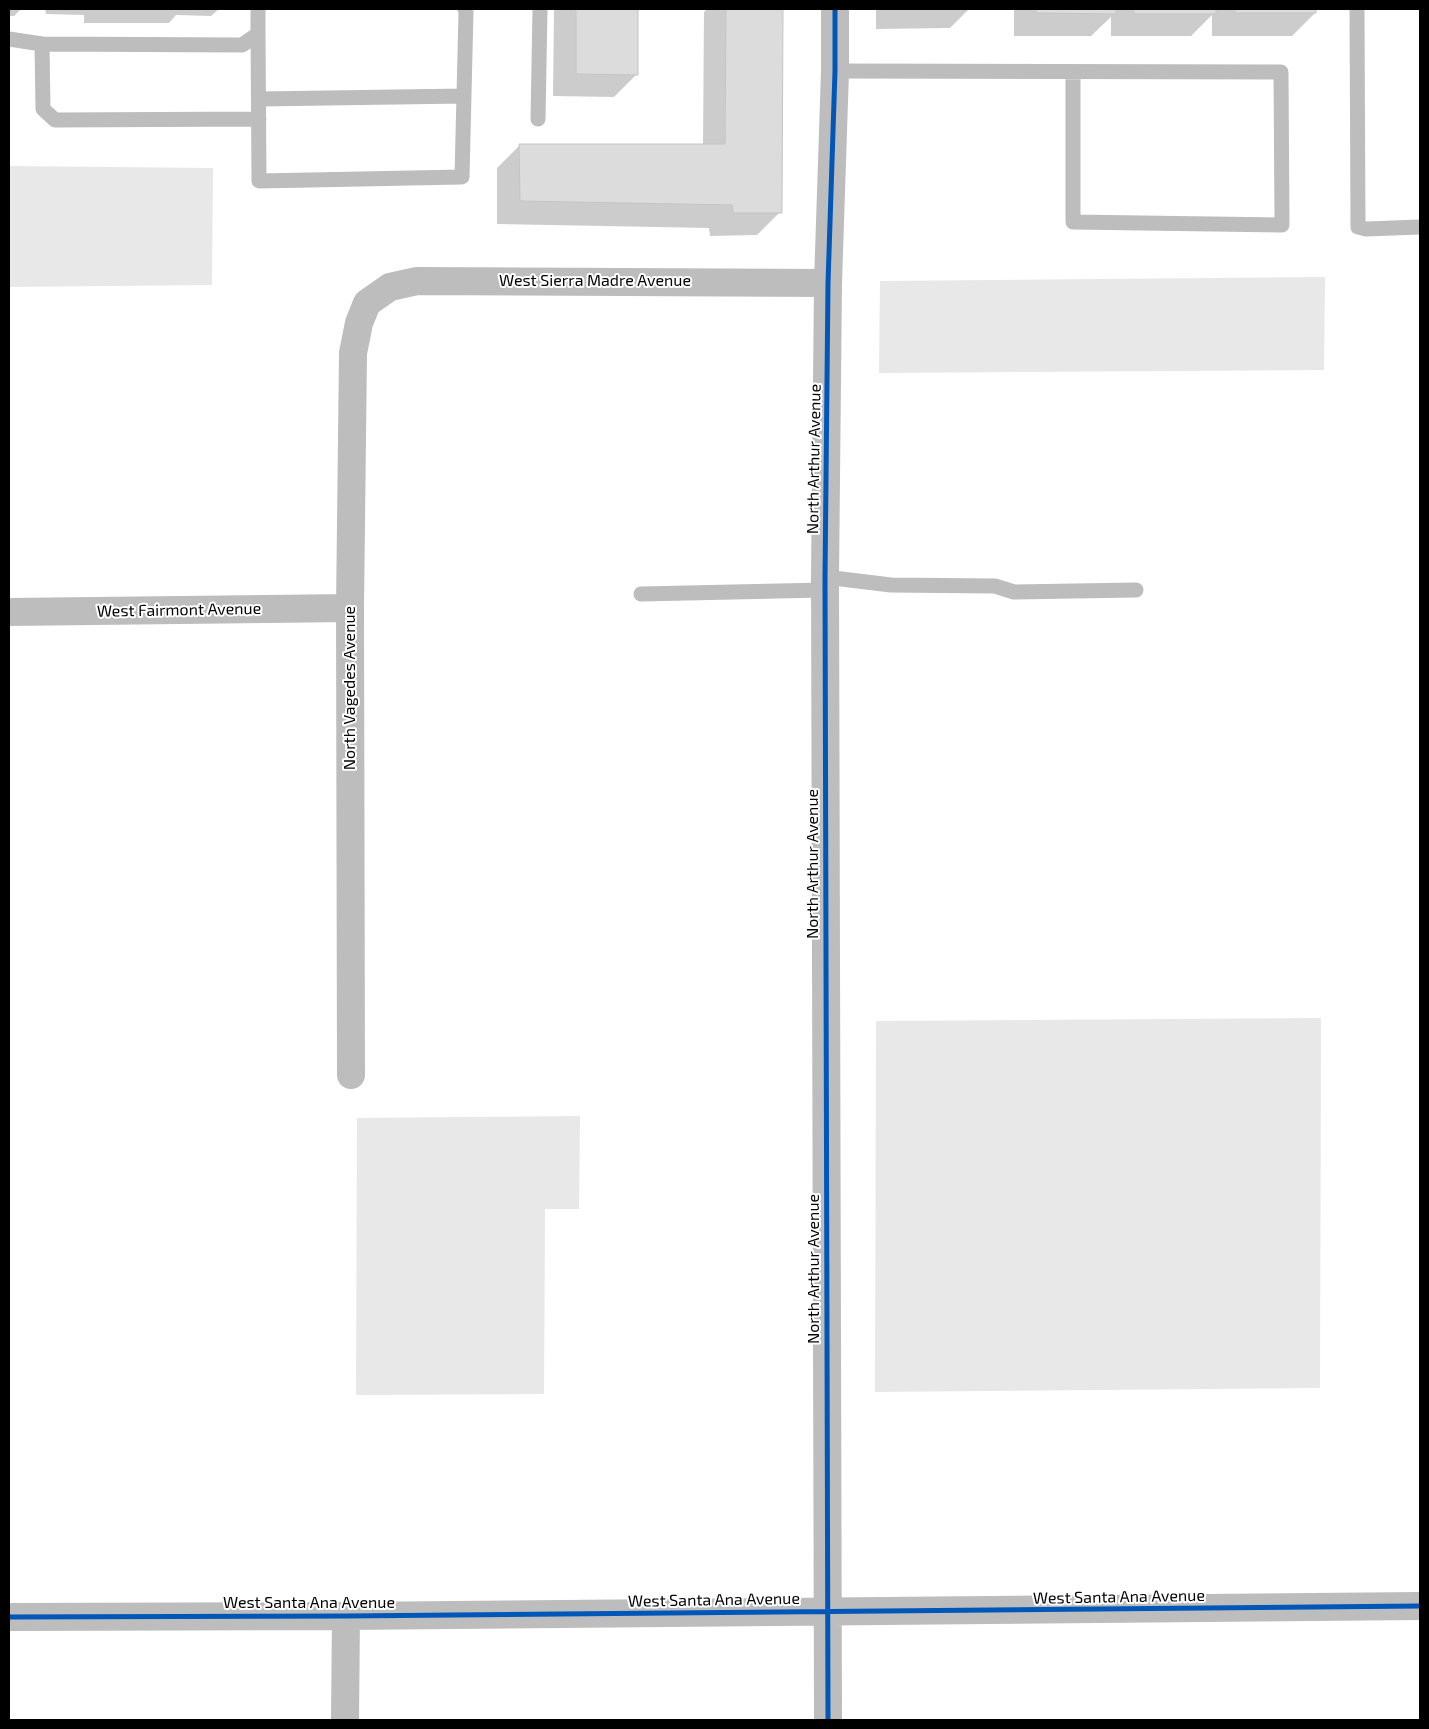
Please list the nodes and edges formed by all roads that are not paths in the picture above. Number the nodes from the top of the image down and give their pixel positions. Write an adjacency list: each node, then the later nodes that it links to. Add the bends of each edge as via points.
1 (258, 9): 6 (lane)
2 (465, 9): 11 (lane)
3 (540, 9): 14 (lane)
4 (835, 9): 9 (street, North Arthur Avenue)
5 (1357, 9): 15 (lane, via 1358,227)
6 (258, 34): 8 (lane, via 242,45); 12 (lane)
7 (9, 39): 8 (lane)
8 (42, 44): 13 (lane, via 43,109 55,120)
9 (836, 71): 10 (lane); 16 (street, North Arthur Avenue)
10 (1074, 72): 10 (lane, via 1281,72 1282,225 1074,222)
11 (464, 96): 12 (lane); 13 (lane, via 462,177 259,181)
12 (259, 99): 13 (lane)
13 (259, 119)
14 (538, 119)
15 (1420, 227)
16 (828, 283): 17 (street, West Sierra Madre Avenue, via 417,280 390,287); 18 (street, North Arthur Avenue)
17 (367, 303): 21 (street, North Vagedes Avenue, via 353,353)
18 (825, 583): 19 (lane, via 995,586 1014,592); 20 (lane); 25 (street, North Arthur Avenue)
19 (1136, 590)
20 (640, 594)
21 (350, 608): 22 (street, West Fairmont Avenue); 23 (street, North Vagedes Avenue)
22 (9, 612)
23 (351, 1075)
24 (1420, 1606): 25 (street, West Santa Ana Avenue)
25 (828, 1612): 26 (street, West Santa Ana Avenue); 29 (street, North Arthur Avenue)
26 (346, 1616): 27 (street, West Santa Ana Avenue); 28 (street)
27 (9, 1617)
28 (345, 1720)
29 (828, 1720)

